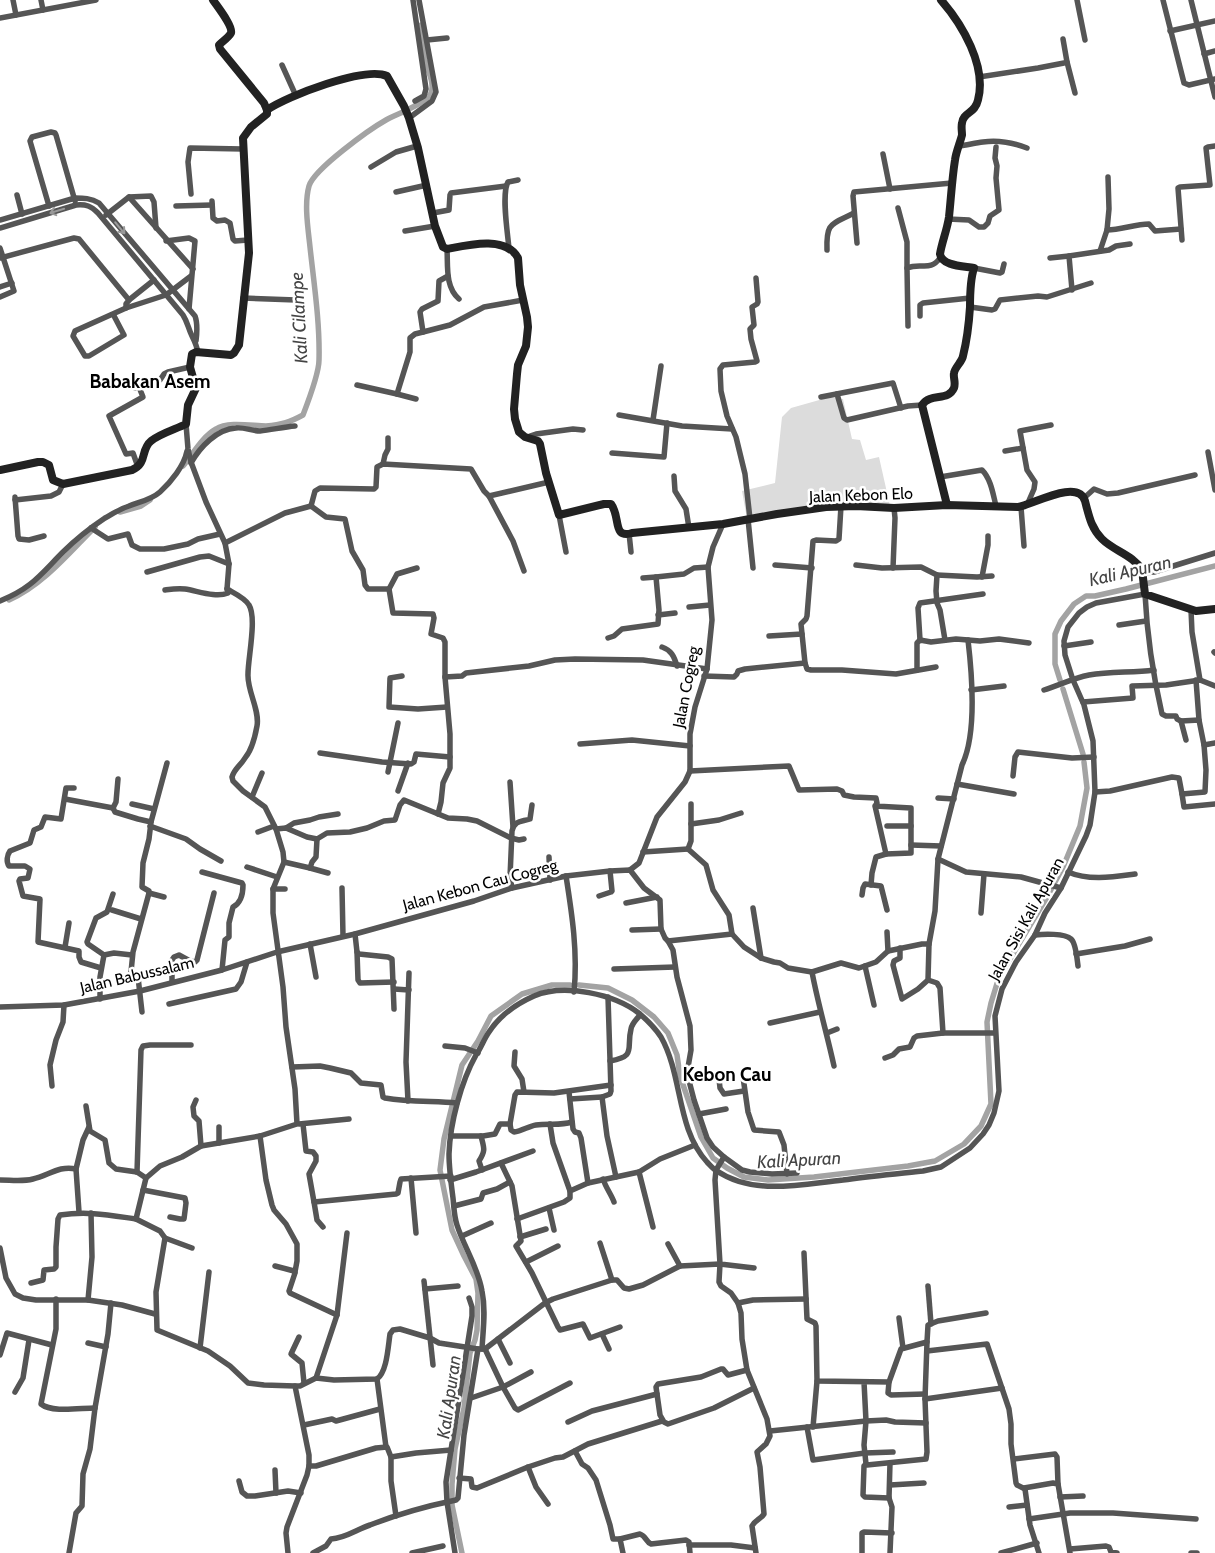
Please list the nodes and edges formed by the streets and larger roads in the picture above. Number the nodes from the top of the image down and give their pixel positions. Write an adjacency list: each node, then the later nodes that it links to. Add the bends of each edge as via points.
1 (13, 0): 13 (street)
2 (41, 0): 12 (street)
3 (96, 0): 11 (street)
4 (213, 0): 32 (street, via 231,31 219,45 220,49)
5 (413, 0): 31 (street, via 426,89 424,96)
6 (419, 0): 20 (street)
7 (941, 0): 26 (street, via 963,30)
8 (1077, 0): 21 (street)
9 (1163, 0): 17 (street)
10 (1191, 0): 16 (street)
11 (72, 3): 12 (street)
12 (43, 10): 13 (street)
13 (16, 15): 14 (street)
14 (0, 18)
15 (1215, 21): 16 (street)
16 (1198, 24): 17 (street); 23 (street)
17 (1170, 31): 27 (street, via 1184,83 1190,85)
18 (447, 38): 20 (street)
19 (1063, 39): 24 (street)
20 (427, 40): 33 (street, via 435,96 432,101)
21 (1085, 40)
22 (1215, 51): 23 (street)
23 (1204, 54): 27 (street)
24 (1067, 62): 26 (street); 28 (street)
25 (282, 65): 29 (street)
26 (979, 77): 35 (street, via 979,98 974,110 962,120)
27 (1213, 80): 30 (street)
28 (1075, 93)
29 (296, 96): 32 (street); 33 (street, via 351,77 377,73 389,79)
30 (1215, 97)
31 (415, 101)
32 (268, 110): 38 (street, via 244,136)
33 (407, 113): 34 (street)
34 (417, 146): 41 (street, via 396,152); 45 (street)
35 (959, 146): 39 (street, via 1000,141); 44 (street)
36 (1215, 146): 67 (street, via 1206,148 1210,185 1178,188)
37 (996, 147): 62 (street, via 999,210 990,216 984,227 970,220)
38 (243, 148): 49 (street, via 190,148); 71 (street)
39 (1027, 148)
40 (883, 154): 47 (street)
41 (371, 167)
42 (1108, 177): 68 (street)
43 (518, 180): 46 (street, via 508,182)
44 (952, 183): 47 (street); 62 (street)
45 (427, 185): 48 (street); 58 (street)
46 (506, 186): 58 (street, via 451,193 449,210); 77 (street)
47 (890, 189): 59 (street, via 854,192)
48 (396, 192)
49 (191, 194)
50 (17, 195): 60 (street)
51 (129, 197): 57 (street); 66 (street); 66 (street, via 152,197)
52 (75, 198): 53 (street); 54 (street); 54 (street, via 55,133 32,137 30,141); 57 (street, via 95,200)
53 (76, 205): 61 (street, via 94,209); 65 (street, one-way to 65)
54 (49, 206): 60 (street)
55 (176, 206): 71 (street, via 212,203 215,220 230,223 233,239)
56 (898, 208): 85 (street, via 907,242)
57 (108, 213): 61 (street); 96 (street, one-way to 96)
58 (433, 213): 64 (street)
59 (854, 213): 73 (street); 78 (street, via 829,229)
60 (22, 214): 63 (street)
61 (102, 218): 91 (street)
62 (948, 219): 82 (street)
63 (0, 220)
64 (435, 226): 69 (street); 76 (street, via 443,247)
65 (0, 228)
66 (156, 228): 70 (street)
67 (1181, 229): 68 (street, via 1155,231 1149,224 1144,224); 72 (street)
68 (1107, 230): 79 (street)
69 (404, 231)
70 (166, 240): 87 (street); 87 (street, via 193,239)
71 (248, 240): 99 (street)
72 (1182, 240)
73 (857, 243)
74 (1130, 244): 79 (street)
75 (0, 248): 81 (street)
76 (447, 249): 77 (street, via 488,243); 89 (street)
77 (509, 249): 104 (street, via 518,258)
78 (827, 250)
79 (1100, 251): 80 (street)
80 (1069, 256): 83 (street); 95 (street)
81 (2, 258): 92 (street); 102 (street, via 79,239)
82 (940, 258): 85 (street, via 935,264); 86 (street, via 944,262)
83 (1050, 258)
84 (1004, 264): 86 (street, via 1000,273)
85 (907, 268): 110 (street)
86 (974, 268): 100 (street)
87 (193, 269): 88 (street)
88 (192, 276): 96 (street); 107 (street)
89 (448, 276): 101 (street, via 453,294); 111 (street, via 438,281 438,301 420,312)
90 (756, 278): 131 (street, via 758,302 752,307 754,325 750,328 757,361 723,365 720,369 720,391)
91 (154, 280): 97 (street); 102 (street)
92 (12, 283): 94 (street); 98 (street, via 14,291)
93 (1091, 284): 95 (street)
94 (0, 287)
95 (1072, 290): 106 (street, via 1047,297 1000,300 992,310)
96 (172, 291): 97 (street); 107 (street)
97 (166, 295): 105 (street); 112 (street, via 188,323)
98 (0, 297)
99 (244, 298): 103 (street); 113 (street, via 239,345 234,353)
100 (970, 298): 106 (street); 109 (street, via 923,303)
101 (458, 299)
102 (129, 300): 105 (street)
103 (296, 300)
104 (523, 300): 111 (street, via 484,307 450,325); 134 (street, via 528,317 528,337 518,365 514,409 518,432)
105 (126, 308): 108 (street)
106 (970, 308): 123 (street, via 963,358 954,370 954,386 948,395 930,398)
107 (189, 310): 112 (street, via 197,320)
108 (114, 314): 108 (street, via 124,335 85,356 73,332)
109 (920, 316)
110 (908, 326)
111 (422, 332): 119 (street, via 410,338 410,352)
112 (196, 341): 113 (street)
113 (198, 353): 115 (street, via 190,355)
114 (661, 366): 126 (street)
115 (190, 367): 118 (street, via 168,372 160,380); 128 (street, via 196,388 188,405)
116 (131, 384): 118 (street)
117 (357, 385): 119 (street)
118 (139, 388): 142 (street, via 143,397 109,416 126,454 133,453)
119 (397, 394): 122 (street)
120 (837, 394): 121 (street); 124 (street, via 847,420); 124 (street, via 893,382)
121 (821, 397)
122 (416, 399)
123 (922, 406): 124 (street); 146 (street)
124 (901, 408)
125 (619, 415): 126 (street)
126 (653, 420): 127 (street)
127 (667, 423): 131 (street); 139 (street, via 664,457)
128 (186, 424): 136 (street); 142 (street, via 151,441)
129 (1051, 425): 135 (street, via 1020,430)
130 (295, 426): 140 (street, via 228,429 211,438)
131 (732, 429): 159 (street, via 745,474)
132 (583, 430): 134 (street, via 536,434)
133 (388, 438): 141 (street)
134 (528, 438): 147 (street, via 540,444)
135 (1023, 448): 137 (street); 156 (street, via 1027,470 1035,482)
136 (188, 451): 140 (street); 162 (street, via 158,494 104,519)
137 (1005, 451)
138 (1208, 452): 149 (street)
139 (612, 453)
140 (191, 462): 163 (street)
141 (384, 464): 150 (street, via 471,468); 153 (street, via 377,467 376,487 320,488 314,494)
142 (138, 467): 148 (street)
143 (0, 470): 148 (street, via 43,462 49,465 53,480)
144 (1195, 475): 151 (street, via 1118,493 1107,494 1094,489)
145 (674, 476): 161 (street, via 675,490 686,509)
146 (940, 477): 152 (street); 155 (street, via 982,470 991,486)
147 (549, 482): 150 (street); 158 (street)
148 (63, 484): 165 (street, via 59,492 51,496 15,499 19,539)
149 (1215, 490)
150 (489, 496): 180 (street, via 513,541)
151 (1084, 498): 156 (street, Jalan Kebon Elo, via 1081,494 1062,492); 183 (street, via 1093,530 1139,565)
152 (946, 505): 155 (street, Jalan Kebon Elo); 157 (street, Jalan Kebon Elo)
153 (311, 506): 167 (street, via 285,513); 189 (street, via 326,517 345,519 352,551 363,570 366,587)
154 (841, 506): 157 (street, Jalan Kebon Elo); 159 (street, Jalan Kebon Elo); 178 (street, via 839,539 836,542 814,540)
155 (996, 506): 156 (street, Jalan Kebon Elo)
156 (1024, 506): 168 (street)
157 (894, 508): 179 (street)
158 (559, 515): 164 (street, via 612,504 620,533); 169 (street)
159 (749, 519): 160 (street, Jalan Kebon Elo); 177 (street)
160 (723, 524): 161 (street, Jalan Kebon Elo); 175 (street, Jalan Cogreg)
161 (688, 528): 164 (street, Jalan Kebon Elo)
162 (94, 530): 163 (street, via 108,539 128,534 132,545 140,549 181,546); 193 (street, via 71,545 37,580)
163 (220, 534): 167 (street)
164 (629, 534): 170 (street)
165 (44, 536)
166 (988, 536): 186 (street)
167 (225, 543): 172 (street)
168 (1024, 546)
169 (566, 552)
170 (631, 552)
171 (1215, 554): 183 (street)
172 (229, 564): 181 (street, via 210,556); 188 (street)
173 (775, 565): 178 (street)
174 (856, 565): 179 (street)
175 (708, 567): 185 (street); 195 (street, Jalan Cogreg)
176 (417, 568): 189 (street, via 397,574)
177 (753, 568)
178 (812, 568): 203 (street)
179 (893, 568): 182 (street, via 921,567)
180 (524, 571)
181 (147, 572)
182 (937, 575): 186 (street); 194 (street)
183 (1143, 575): 191 (street)
184 (992, 576): 186 (street)
185 (656, 577): 187 (street); 200 (street)
186 (982, 577)
187 (643, 578)
188 (227, 589): 190 (street, via 228,593 224,595 187,589); 257 (street, via 249,605 251,616 248,676 258,720 249,752 232,777)
189 (389, 589): 220 (street, via 393,613 433,614 431,634 445,642)
190 (165, 590)
191 (1145, 592): 198 (street); 201 (street); 211 (street, via 1087,607 1068,627)
192 (983, 594): 194 (street)
193 (0, 601)
194 (937, 601): 206 (street, via 919,604); 207 (street)
195 (710, 605): 196 (street); 216 (street, Jalan Cogreg, via 712,620)
196 (689, 607)
197 (1215, 609): 198 (street)
198 (1191, 610): 222 (street)
199 (675, 612): 200 (street)
200 (658, 615): 205 (street, via 657,624 622,629)
201 (1146, 621): 202 (street); 218 (street)
202 (1119, 625)
203 (802, 634): 204 (street); 213 (street)
204 (769, 636)
205 (608, 638)
206 (920, 640): 207 (street); 217 (street, via 917,643)
207 (945, 640): 208 (street)
208 (968, 640): 210 (street); 227 (street)
209 (1091, 642): 211 (street)
210 (1029, 643)
211 (1064, 646): 223 (street, Jalan Sisi Kali Apuran)
212 (662, 647): 214 (street, via 674,655)
213 (805, 663): 217 (street, via 807,670 896,674); 221 (street, via 746,669 738,671 734,677)
214 (677, 666): 216 (street); 220 (street, via 643,660 555,660)
215 (936, 667): 217 (street)
216 (707, 669): 221 (street, Jalan Cogreg)
217 (917, 670)
218 (1154, 670): 223 (street, via 1112,672); 224 (street)
219 (402, 676): 230 (street, via 390,678 390,707)
220 (445, 676): 230 (street)
221 (704, 676): 238 (street, Jalan Cogreg, via 695,707)
222 (1198, 680): 224 (street); 226 (street); 231 (street)
223 (1070, 681): 228 (street); 229 (street, Jalan Sisi Kali Apuran)
224 (1156, 685): 229 (street, via 1132,686 1133,698); 232 (street, via 1162,714 1176,716)
225 (1004, 686): 227 (street)
226 (1215, 686)
227 (971, 690): 251 (street, via 970,736)
228 (1044, 690)
229 (1083, 702): 241 (street, Jalan Sisi Kali Apuran)
230 (447, 707): 240 (street)
231 (1199, 720): 232 (street); 237 (street)
232 (1181, 721): 234 (street)
233 (398, 723): 242 (street)
234 (1186, 740)
235 (1215, 743): 237 (street)
236 (580, 744): 238 (street, via 632,740)
237 (1204, 745): 256 (street, via 1205,792)
238 (690, 746): 245 (street, Jalan Cogreg)
239 (320, 752): 242 (street)
240 (450, 757): 244 (street, via 416,754 414,762); 270 (street)
241 (1094, 757): 248 (street, via 1018,752); 254 (street, Jalan Sisi Kali Apuran)
242 (391, 762): 244 (street); 246 (street)
243 (167, 763): 267 (street)
244 (408, 763): 253 (street)
245 (690, 771): 265 (street, via 789,766 799,790 837,789 844,795 876,798); 285 (street, via 657,818)
246 (388, 772)
247 (262, 773): 257 (street)
248 (1013, 776)
249 (118, 779): 266 (street)
250 (510, 782): 275 (street)
251 (957, 784): 255 (street); 260 (street)
252 (74, 788): 259 (street, via 66,788)
253 (398, 792)
254 (1095, 792): 256 (street, via 1178,778); 296 (street, Jalan Sisi Kali Apuran, via 1090,825)
255 (1014, 794)
256 (1182, 794): 263 (street, via 1184,807)
257 (252, 797): 276 (street, via 265,807)
258 (938, 798): 260 (street)
259 (65, 799): 266 (street); 334 (street, via 61,818 45,818 42,826 34,830 30,843 12,849 8,857 9,866 30,869 28,878 19,882 23,896 40,899 38,942)
260 (954, 799): 283 (street)
261 (132, 804): 267 (street)
262 (691, 804): 272 (street)
263 (1215, 804)
264 (532, 805): 275 (street, via 530,819 517,822)
265 (875, 806): 274 (street, via 911,805); 286 (street)
266 (113, 808): 271 (street, via 115,812)
267 (154, 809): 271 (street)
268 (741, 812): 272 (street, via 719,820)
269 (338, 814): 277 (street, via 292,823)
270 (438, 814): 279 (street, via 477,822); 280 (street, via 404,800 396,820 350,832 327,833)
271 (150, 824): 289 (street, via 186,839); 309 (street, via 142,887)
272 (691, 824): 284 (street, via 692,841)
273 (887, 826): 274 (street)
274 (911, 826): 282 (street)
275 (513, 827): 279 (street)
276 (275, 828): 277 (street); 278 (street); 290 (street)
277 (286, 828): 280 (street)
278 (258, 832)
279 (511, 838): 281 (street); 306 (street)
280 (317, 839): 292 (street, via 316,857)
281 (524, 839)
282 (911, 845): 283 (street); 286 (street, via 909,854)
283 (941, 846): 288 (street)
284 (688, 849): 285 (street); 327 (street, via 706,865 713,890 729,915)
285 (643, 852): 293 (street, via 639,863)
286 (886, 854): 303 (street, via 876,857)
287 (549, 857): 302 (street)
288 (938, 859): 298 (street, via 959,870); 333 (street)
289 (221, 861)
290 (284, 862): 292 (street); 301 (street)
291 (247, 867): 301 (street)
292 (310, 868): 297 (street)
293 (630, 870): 294 (street, Jalan Kebon Cau Cogreg); 315 (street, via 644,888)
294 (610, 871): 300 (street, Jalan Kebon Cau Cogreg); 313 (street, via 612,891)
295 (202, 872): 349 (street, via 235,880 243,886 240,901 233,907 229,922)
296 (1068, 872): 299 (street, via 1100,878); 304 (street, Jalan Sisi Kali Apuran)
297 (328, 873)
298 (984, 874): 304 (street, via 1021,877); 320 (street)
299 (1134, 874)
300 (566, 876): 302 (street, Jalan Kebon Cau Cogreg); 359 (street, via 573,926)
301 (277, 877): 307 (street)
302 (550, 880): 306 (street, Jalan Kebon Cau Cogreg)
303 (871, 885): 312 (street, via 865,884); 319 (street, via 882,887)
304 (1060, 887): 328 (street, Jalan Sisi Kali Apuran)
305 (342, 888): 329 (street)
306 (512, 888): 326 (street, Jalan Kebon Cau Cogreg)
307 (273, 889): 308 (street); 337 (street)
308 (285, 889)
309 (149, 892): 314 (street); 321 (street)
310 (214, 893): 354 (street, via 197,960 190,961 179,955 174,957)
311 (113, 894): 341 (street, via 107,912 96,918 87,942)
312 (862, 895)
313 (600, 896)
314 (164, 897)
315 (657, 897): 316 (street); 323 (street, via 661,903)
316 (626, 903)
317 (753, 908): 342 (street)
318 (112, 910): 321 (street)
319 (886, 910)
320 (981, 913)
321 (141, 919): 340 (street)
322 (69, 923): 334 (street)
323 (661, 929): 324 (street); 331 (street)
324 (632, 930)
325 (887, 932): 336 (street)
326 (355, 934): 329 (street, Jalan Kebon Cau Cogreg); 338 (street)
327 (732, 934): 331 (street); 342 (street, via 744,948)
328 (1035, 935): 339 (street, via 1068,937); 374 (street, Jalan Sisi Kali Apuran, via 1002,989)
329 (343, 936): 332 (street, Jalan Kebon Cau Cogreg)
330 (1150, 939): 339 (street)
331 (668, 941): 346 (street)
332 (310, 944): 337 (street, Jalan Kebon Cau Cogreg); 352 (street)
333 (929, 944): 335 (street); 353 (street)
334 (65, 947): 347 (street, via 79,951 81,962)
335 (900, 948): 336 (street); 353 (street, via 900,958 893,965 902,999)
336 (888, 951): 344 (street, via 876,962)
337 (278, 952): 343 (street, Jalan Babussalam); 382 (street)
338 (357, 952): 355 (street, via 390,957); 355 (street, via 360,984)
339 (1076, 954): 345 (street)
340 (132, 955): 341 (street); 358 (street, via 131,972 138,977)
341 (104, 956): 347 (street)
342 (761, 958): 351 (street)
343 (247, 962): 349 (street, Jalan Babussalam); 362 (street, via 241,982 235,989)
344 (865, 966): 351 (street, via 855,968 841,963); 364 (street)
345 (1078, 966)
346 (675, 967): 348 (street); 384 (street, via 691,1036 687,1069)
347 (101, 968): 361 (street)
348 (614, 969)
349 (222, 970): 354 (street, Jalan Babussalam)
350 (409, 972): 357 (street)
351 (812, 972): 368 (street)
352 (316, 977)
353 (928, 980): 373 (street, via 937,982 940,988)
354 (172, 982): 358 (street, Jalan Babussalam)
355 (394, 982): 356 (street)
356 (394, 989): 357 (street); 366 (street)
357 (409, 990): 393 (street)
358 (140, 991): 361 (street, Jalan Babussalam); 367 (street)
359 (574, 992): 360 (street, Jalan Sisi Kali Apuran); 377 (street, Jalan Sisi Kali Apuran, via 541,994 516,1004 488,1032)
360 (608, 997): 369 (street, Jalan Sisi Kali Apuran); 380 (street)
361 (100, 999): 363 (street, Jalan Babussalam)
362 (169, 1004)
363 (64, 1005): 365 (street, Jalan Babussalam); 386 (street, via 64,1022 50,1065)
364 (874, 1005)
365 (0, 1007)
366 (394, 1009)
367 (142, 1012)
368 (820, 1012): 370 (street); 372 (street)
369 (640, 1015): 380 (street, via 631,1027 627,1054); 409 (street, Jalan Sisi Kali Apuran, via 653,1027 668,1053 682,1110)
370 (770, 1023)
371 (837, 1030): 372 (street)
372 (827, 1033): 381 (street)
373 (943, 1033): 374 (street); 379 (street, via 915,1036 910,1047 899,1049)
374 (993, 1033): 415 (street, Jalan Sisi Kali Apuran, via 999,1091 994,1113 983,1134 970,1148 941,1167 784,1186 746,1183)
375 (192, 1045): 417 (street, via 150,1045 143,1046 141,1050)
376 (444, 1046): 377 (street)
377 (477, 1052): 394 (street, Jalan Sisi Kali Apuran)
378 (515, 1052): 388 (street, via 514,1066 522,1079)
379 (885, 1058)
380 (610, 1061): 385 (street)
381 (834, 1066)
382 (292, 1067): 393 (street, via 320,1066 351,1073 359,1082 382,1085 383,1097); 400 (street)
383 (743, 1077): 387 (street)
384 (689, 1081): 387 (street, via 716,1077 724,1094); 397 (street)
385 (610, 1085): 389 (street); 390 (street, via 610,1093)
386 (52, 1086)
387 (744, 1091): 420 (street, via 754,1130 777,1131 780,1134)
388 (524, 1092): 389 (street); 401 (street, via 514,1095)
389 (569, 1092): 391 (street)
390 (602, 1097): 391 (street); 422 (street)
391 (570, 1099): 399 (street)
392 (196, 1100): 410 (street, via 193,1107 194,1116 199,1121)
393 (408, 1101): 394 (street)
394 (456, 1103): 406 (street, Jalan Sisi Kali Apuran)
395 (86, 1106): 403 (street)
396 (726, 1110): 397 (street)
397 (699, 1114): 412 (street, via 710,1143)
398 (349, 1118): 400 (street)
399 (572, 1122): 402 (street); 428 (street, via 573,1130 581,1138)
400 (300, 1124): 405 (street); 431 (street, via 306,1151 316,1156 309,1174)
401 (510, 1124): 402 (street, via 514,1132); 407 (street, via 500,1124 494,1135)
402 (550, 1124): 430 (street)
403 (90, 1127): 414 (street); 417 (street, via 93,1134 105,1140 109,1163 116,1169)
404 (219, 1127): 408 (street)
405 (260, 1136): 408 (street); 463 (street, via 272,1205 297,1244)
406 (451, 1136): 407 (street); 421 (street, Jalan Sisi Kali Apuran)
407 (482, 1136): 416 (street, via 484,1154 479,1161)
408 (219, 1143): 410 (street)
409 (695, 1145): 415 (street, Jalan Sisi Kali Apuran, via 702,1156); 418 (street, via 660,1159)
410 (201, 1146): 423 (street, via 160,1166)
411 (533, 1151): 413 (street)
412 (723, 1159): 415 (street); 420 (street, via 750,1172)
413 (501, 1163): 416 (street); 427 (street)
414 (76, 1168): 425 (street, via 55,1170 35,1179); 435 (street)
415 (717, 1168): 457 (street, via 715,1186)
416 (482, 1170): 421 (street)
417 (137, 1172): 423 (street)
418 (639, 1172): 422 (street); 442 (street)
419 (797, 1173): 420 (street)
420 (787, 1174)
421 (449, 1177): 424 (street); 433 (street, Jalan Sisi Kali Apuran)
422 (616, 1177): 426 (street)
423 (146, 1178): 429 (street)
424 (411, 1178): 431 (street, via 400,1180 396,1194); 446 (street)
425 (0, 1180)
426 (603, 1180): 428 (street); 432 (street)
427 (510, 1182): 433 (street, via 483,1193 481,1198); 439 (street)
428 (588, 1183): 430 (street)
429 (143, 1190): 437 (street, via 185,1198 184,1219); 438 (street)
430 (570, 1192): 434 (street, via 568,1200)
431 (314, 1202): 441 (street, via 317,1220)
432 (614, 1202)
433 (454, 1206): 447 (street, Jalan Sisi Kali Apuran)
434 (549, 1208): 439 (street); 444 (street)
435 (79, 1212): 436 (street); 466 (street, via 60,1215 56,1268 44,1270 42,1282)
436 (91, 1212): 438 (street); 473 (street, via 92,1257)
437 (170, 1217)
438 (136, 1219): 449 (street, via 160,1231)
439 (517, 1219): 448 (street)
440 (491, 1223): 447 (street)
441 (323, 1227)
442 (652, 1227)
443 (546, 1229): 448 (street)
444 (554, 1230)
445 (348, 1233): 479 (street)
446 (416, 1233)
447 (462, 1236): 495 (street, Jalan Sisi Kali Apuran, via 482,1290)
448 (520, 1237): 456 (street, via 516,1246)
449 (165, 1238): 454 (street); 478 (street, via 157,1282)
450 (600, 1243): 464 (street)
451 (668, 1244): 459 (street)
452 (558, 1246): 456 (street)
453 (0, 1248): 461 (street)
454 (192, 1248)
455 (804, 1253): 472 (street)
456 (526, 1262): 475 (street)
457 (720, 1264): 459 (street); 460 (street); 476 (street, via 719,1282)
458 (275, 1266): 463 (street)
459 (680, 1266): 464 (street, via 629,1289 616,1279)
460 (754, 1268)
461 (2, 1272): 471 (street, via 19,1296 36,1300)
462 (209, 1272): 494 (street)
463 (295, 1272): 479 (street, via 290,1293)
464 (612, 1280): 475 (street)
465 (424, 1281): 469 (street)
466 (30, 1283)
467 (458, 1286): 469 (street)
468 (928, 1286): 481 (street)
469 (425, 1289): 487 (street)
470 (469, 1298): 495 (street)
471 (56, 1299): 473 (street); 492 (street, via 56,1329)
472 (806, 1299): 476 (street, via 753,1300); 506 (street, via 806,1319 816,1326)
473 (88, 1300): 474 (street)
474 (112, 1303): 478 (street); 493 (street)
475 (545, 1303): 485 (street, via 560,1330 581,1324 590,1338); 488 (street)
476 (738, 1304): 502 (street)
477 (986, 1313): 481 (street)
478 (156, 1314): 494 (street, via 157,1330)
479 (337, 1315): 504 (street)
480 (899, 1318): 496 (street)
481 (930, 1324): 490 (street)
482 (620, 1327): 485 (street)
483 (0, 1331): 484 (street)
484 (7, 1333): 489 (street); 499 (street)
485 (602, 1334): 497 (street)
486 (299, 1337): 510 (street, via 291,1354 302,1363)
487 (430, 1338): 495 (street, via 439,1344); 501 (street); 505 (street, via 400,1329 392,1330 384,1370)
488 (498, 1339): 495 (street); 500 (street)
489 (29, 1340): 492 (street); 515 (street, via 23,1378)
490 (927, 1342): 496 (street); 498 (street)
491 (88, 1343): 493 (street)
492 (52, 1346): 519 (street, via 41,1404 55,1410)
493 (106, 1347): 519 (street)
494 (200, 1348): 511 (street, via 216,1355 248,1382)
495 (477, 1348): 512 (street); 518 (street); 529 (street)
496 (903, 1348): 508 (street)
497 (609, 1349)
498 (927, 1351): 514 (street, via 986,1344); 517 (street)
499 (0, 1355)
500 (510, 1363)
501 (433, 1365)
502 (747, 1370): 513 (street); 516 (street, via 727,1375 721,1369 658,1384)
503 (530, 1372): 512 (street)
504 (316, 1378): 505 (street); 510 (street)
505 (377, 1379): 520 (street)
506 (817, 1381): 507 (street); 526 (street)
507 (864, 1382): 508 (street); 522 (street)
508 (889, 1382): 517 (street, via 888,1393 891,1395)
509 (570, 1383): 512 (street, via 518,1410)
510 (304, 1384): 511 (street)
511 (295, 1386): 525 (street)
512 (503, 1386): 518 (street)
513 (754, 1388): 521 (street, via 700,1414 668,1424); 527 (street)
514 (1002, 1388): 517 (street); 534 (street, via 1009,1409)
515 (15, 1392)
516 (657, 1394): 521 (street); 523 (street, via 592,1411)
517 (925, 1397): 524 (street)
518 (471, 1398): 540 (street)
519 (95, 1408): 567 (street, via 83,1474 82,1506 76,1513)
520 (380, 1409): 525 (street, via 336,1421); 528 (street)
521 (662, 1421): 530 (street)
522 (866, 1421): 524 (street); 526 (street); 532 (street)
523 (568, 1422)
524 (926, 1423): 535 (street, via 926,1459)
525 (304, 1425): 537 (street)
526 (810, 1427): 527 (street); 532 (street, via 813,1460)
527 (770, 1431): 565 (street, via 769,1440 757,1452 764,1514 752,1526)
528 (386, 1447): 533 (street); 537 (street)
529 (451, 1450): 533 (street); 551 (street, via 446,1482)
530 (575, 1451): 538 (street); 560 (street, via 596,1480 612,1538)
531 (893, 1452): 532 (street)
532 (865, 1453): 536 (street)
533 (391, 1456): 556 (street)
534 (1014, 1458): 543 (street, via 1055,1454); 545 (street, via 1016,1483)
535 (890, 1463): 536 (street); 544 (street)
536 (866, 1464): 550 (street, via 863,1495)
537 (309, 1466): 547 (street)
538 (528, 1467): 540 (street, via 477,1488 472,1486 471,1479); 552 (street, via 536,1488)
539 (275, 1470): 546 (street)
540 (459, 1478): 551 (street, via 458,1496)
541 (239, 1481): 546 (street, via 244,1495)
542 (924, 1483): 544 (street)
543 (1058, 1484): 545 (street); 549 (street)
544 (890, 1485): 550 (street)
545 (1024, 1488): 553 (street)
546 (276, 1493): 547 (street)
547 (300, 1493): 568 (street, via 286,1533)
548 (1083, 1496): 549 (street)
549 (1060, 1497): 555 (street)
550 (889, 1498): 559 (street)
551 (448, 1502): 556 (street); 571 (street)
552 (548, 1504)
553 (1027, 1505): 554 (street); 557 (street)
554 (1009, 1507)
555 (1063, 1514): 557 (street); 558 (street, via 1113,1513); 566 (street)
556 (396, 1516): 569 (street, via 340,1539 331,1539)
557 (1029, 1519): 561 (street)
558 (1196, 1519)
559 (892, 1533): 575 (street, via 862,1533); 576 (street)
560 (620, 1539): 562 (street, via 640,1534 651,1544 686,1540); 572 (street)
561 (1037, 1543): 577 (street); 578 (street)
562 (689, 1545): 564 (street); 573 (street)
563 (442, 1546): 570 (street)
564 (716, 1546): 565 (street); 574 (street)
565 (756, 1550)
566 (1070, 1551): 579 (street, via 1109,1546 1112,1552)
567 (69, 1553)
568 (288, 1553)
569 (313, 1553)
570 (412, 1553)
571 (455, 1553)
572 (623, 1553)
573 (690, 1553)
574 (717, 1553)
575 (862, 1553)
576 (890, 1553)
577 (1001, 1553)
578 (1039, 1553)
579 (1117, 1553)
580 (1192, 1553): 581 (street)
581 (1197, 1553)

